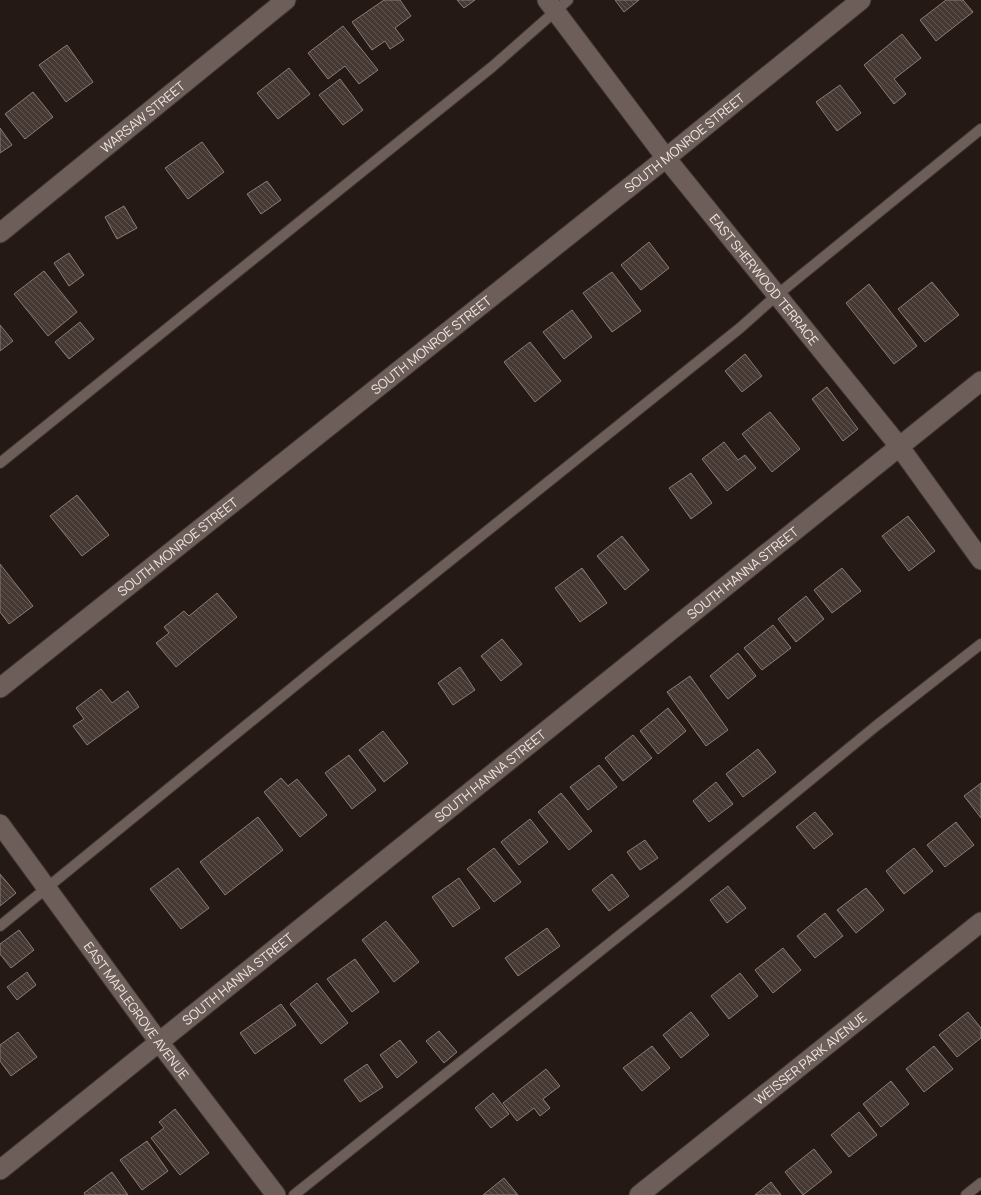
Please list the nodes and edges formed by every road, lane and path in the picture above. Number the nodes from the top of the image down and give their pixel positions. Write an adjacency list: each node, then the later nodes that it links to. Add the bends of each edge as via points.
1 (286, 0): 6 (street, WARSAW STREET)
2 (861, 0): 5 (street, SOUTH MONROE STREET)
3 (556, 3): 5 (street, EAST SHERWOOD TERRACE); 10 (lane, via 547,20 492,67)
4 (981, 129): 7 (lane)
5 (666, 158): 7 (street, EAST SHERWOOD TERRACE); 13 (street, SOUTH MONROE STREET)
6 (0, 233)
7 (777, 295): 9 (street, EAST SHERWOOD TERRACE); 15 (lane, via 740,328)
8 (981, 381): 9 (street, SOUTH HANNA STREET)
9 (899, 446): 11 (street, EAST SHERWOOD TERRACE); 18 (street, SOUTH HANNA STREET)
10 (0, 463)
11 (981, 560)
12 (981, 644): 22 (lane)
13 (0, 688)
14 (0, 824): 15 (street, EAST MAPLEGROVE AVENUE)
15 (46, 887): 17 (lane); 18 (street, EAST MAPLEGROVE AVENUE)
16 (981, 922): 23 (street, WEISSER PARK AVENUE)
17 (0, 926)
18 (159, 1042): 19 (street, SOUTH HANNA STREET); 21 (street, EAST MAPLEGROVE AVENUE)
19 (0, 1170)
20 (981, 1182): 24 (lane)
21 (276, 1195)
22 (294, 1195)
23 (639, 1195)
24 (966, 1195)

